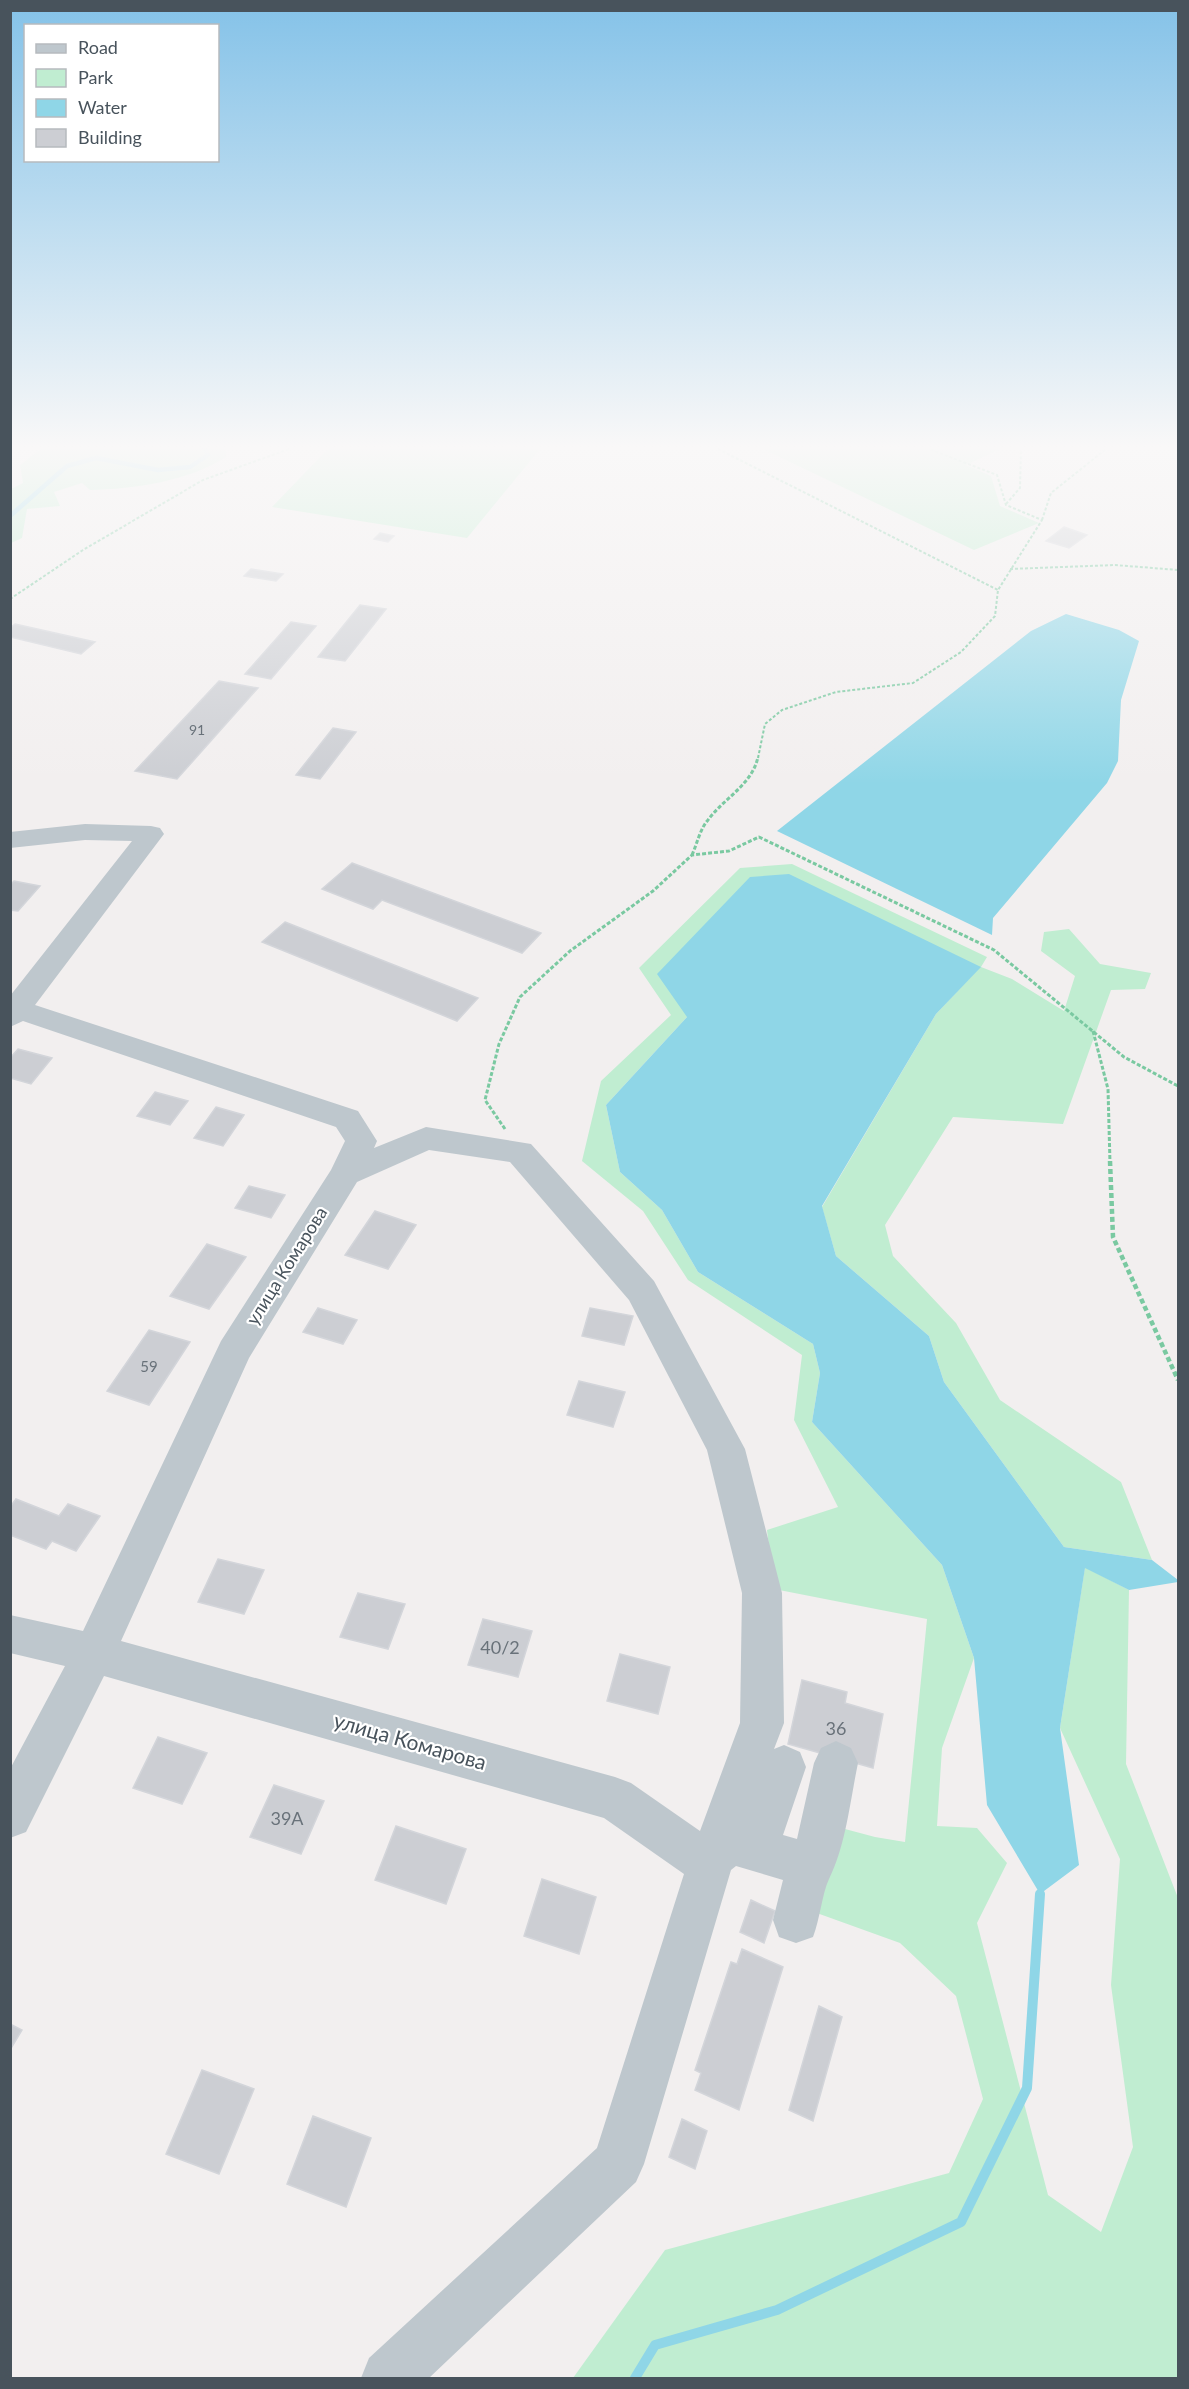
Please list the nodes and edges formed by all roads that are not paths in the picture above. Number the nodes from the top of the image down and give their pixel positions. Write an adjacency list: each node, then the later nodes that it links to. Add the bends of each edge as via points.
1 (10, 840): 2 (street, via 85,832 152,834)
2 (14, 1013): 3 (street, улица Комарова, via 346,1119 361,1141)
3 (345, 1174): 5 (street, улица Комарова, via 234,1351); 10 (street, via 426,1138 520,1152 642,1291 726,1449 762,1593 762,1723)
4 (10, 1634): 5 (street, улица Комарова)
5 (94, 1653): 8 (street, улица Комарова); 10 (street, улица Комарова, via 615,1799)
6 (836, 1763): 11 (street, via 815,1861)
7 (784, 1767): 9 (street)
8 (10, 1816)
9 (756, 1849): 10 (street, via 729,1841); 11 (street)
10 (711, 1861): 13 (street, via 618,2164)
11 (805, 1864): 12 (street, via 807,1875)
12 (796, 1920)
13 (389, 2379)

